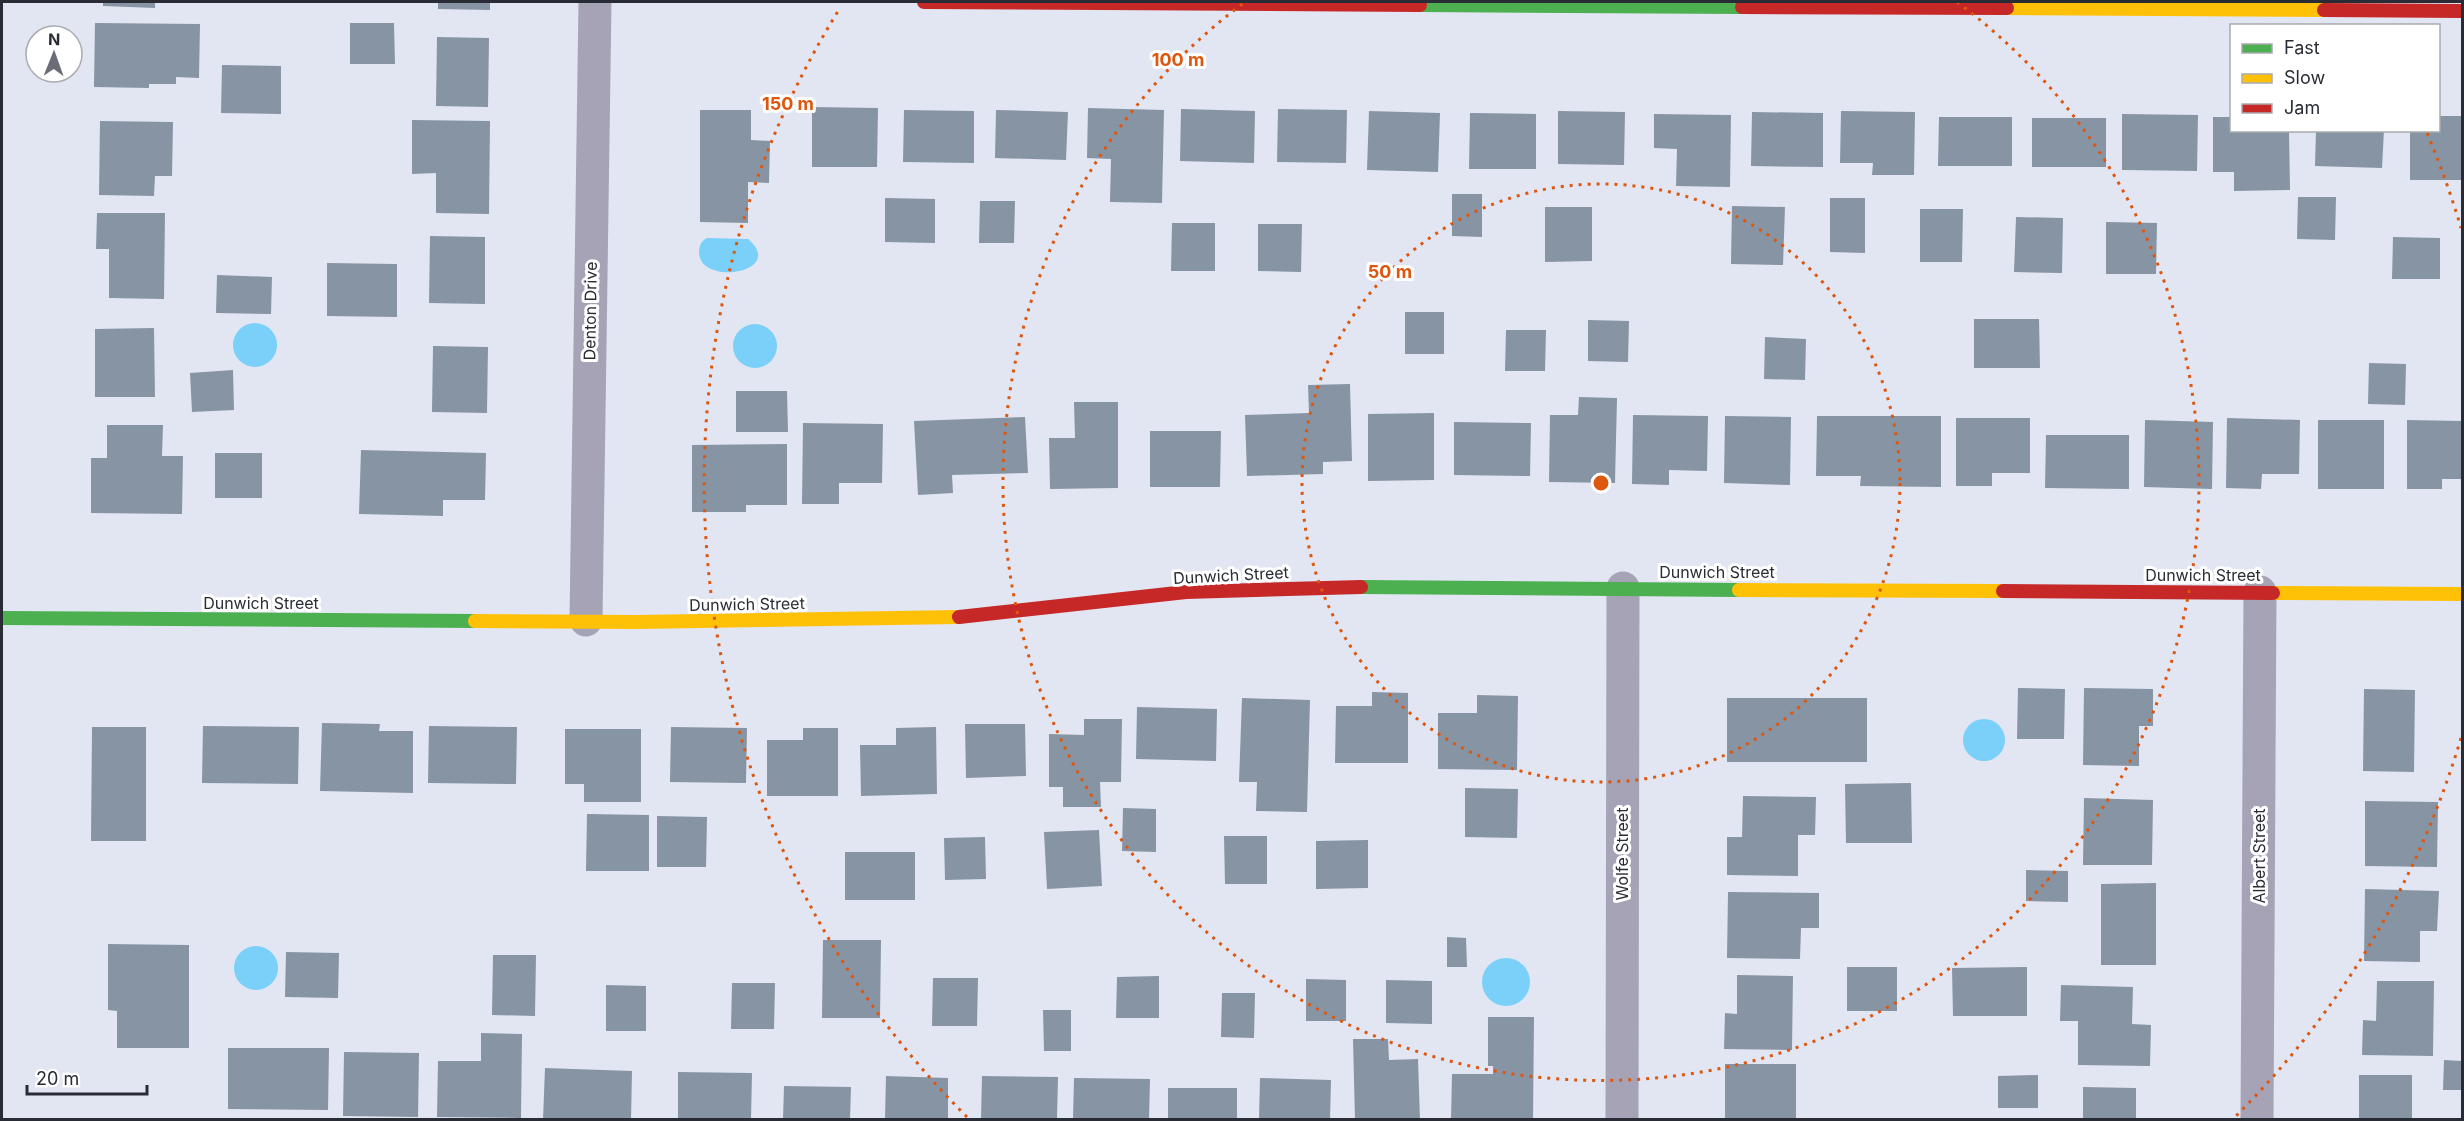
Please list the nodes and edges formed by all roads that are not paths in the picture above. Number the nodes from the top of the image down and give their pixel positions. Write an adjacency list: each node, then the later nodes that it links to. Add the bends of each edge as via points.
1 (595, 2): 8 (street, Denton Drive)
2 (924, 2): 3 (street)
3 (2463, 12)
4 (1623, 588): 5 (street, Dunwich Street); 8 (street, Dunwich Street, via 1314,588 1186,592 947,618); 9 (street, Wolfe Street)
5 (2260, 592): 6 (street, Dunwich Street); 10 (street, Albert Street)
6 (2463, 594)
7 (2, 618): 8 (street, Dunwich Street)
8 (586, 620)
9 (1622, 1119)
10 (2257, 1119)

